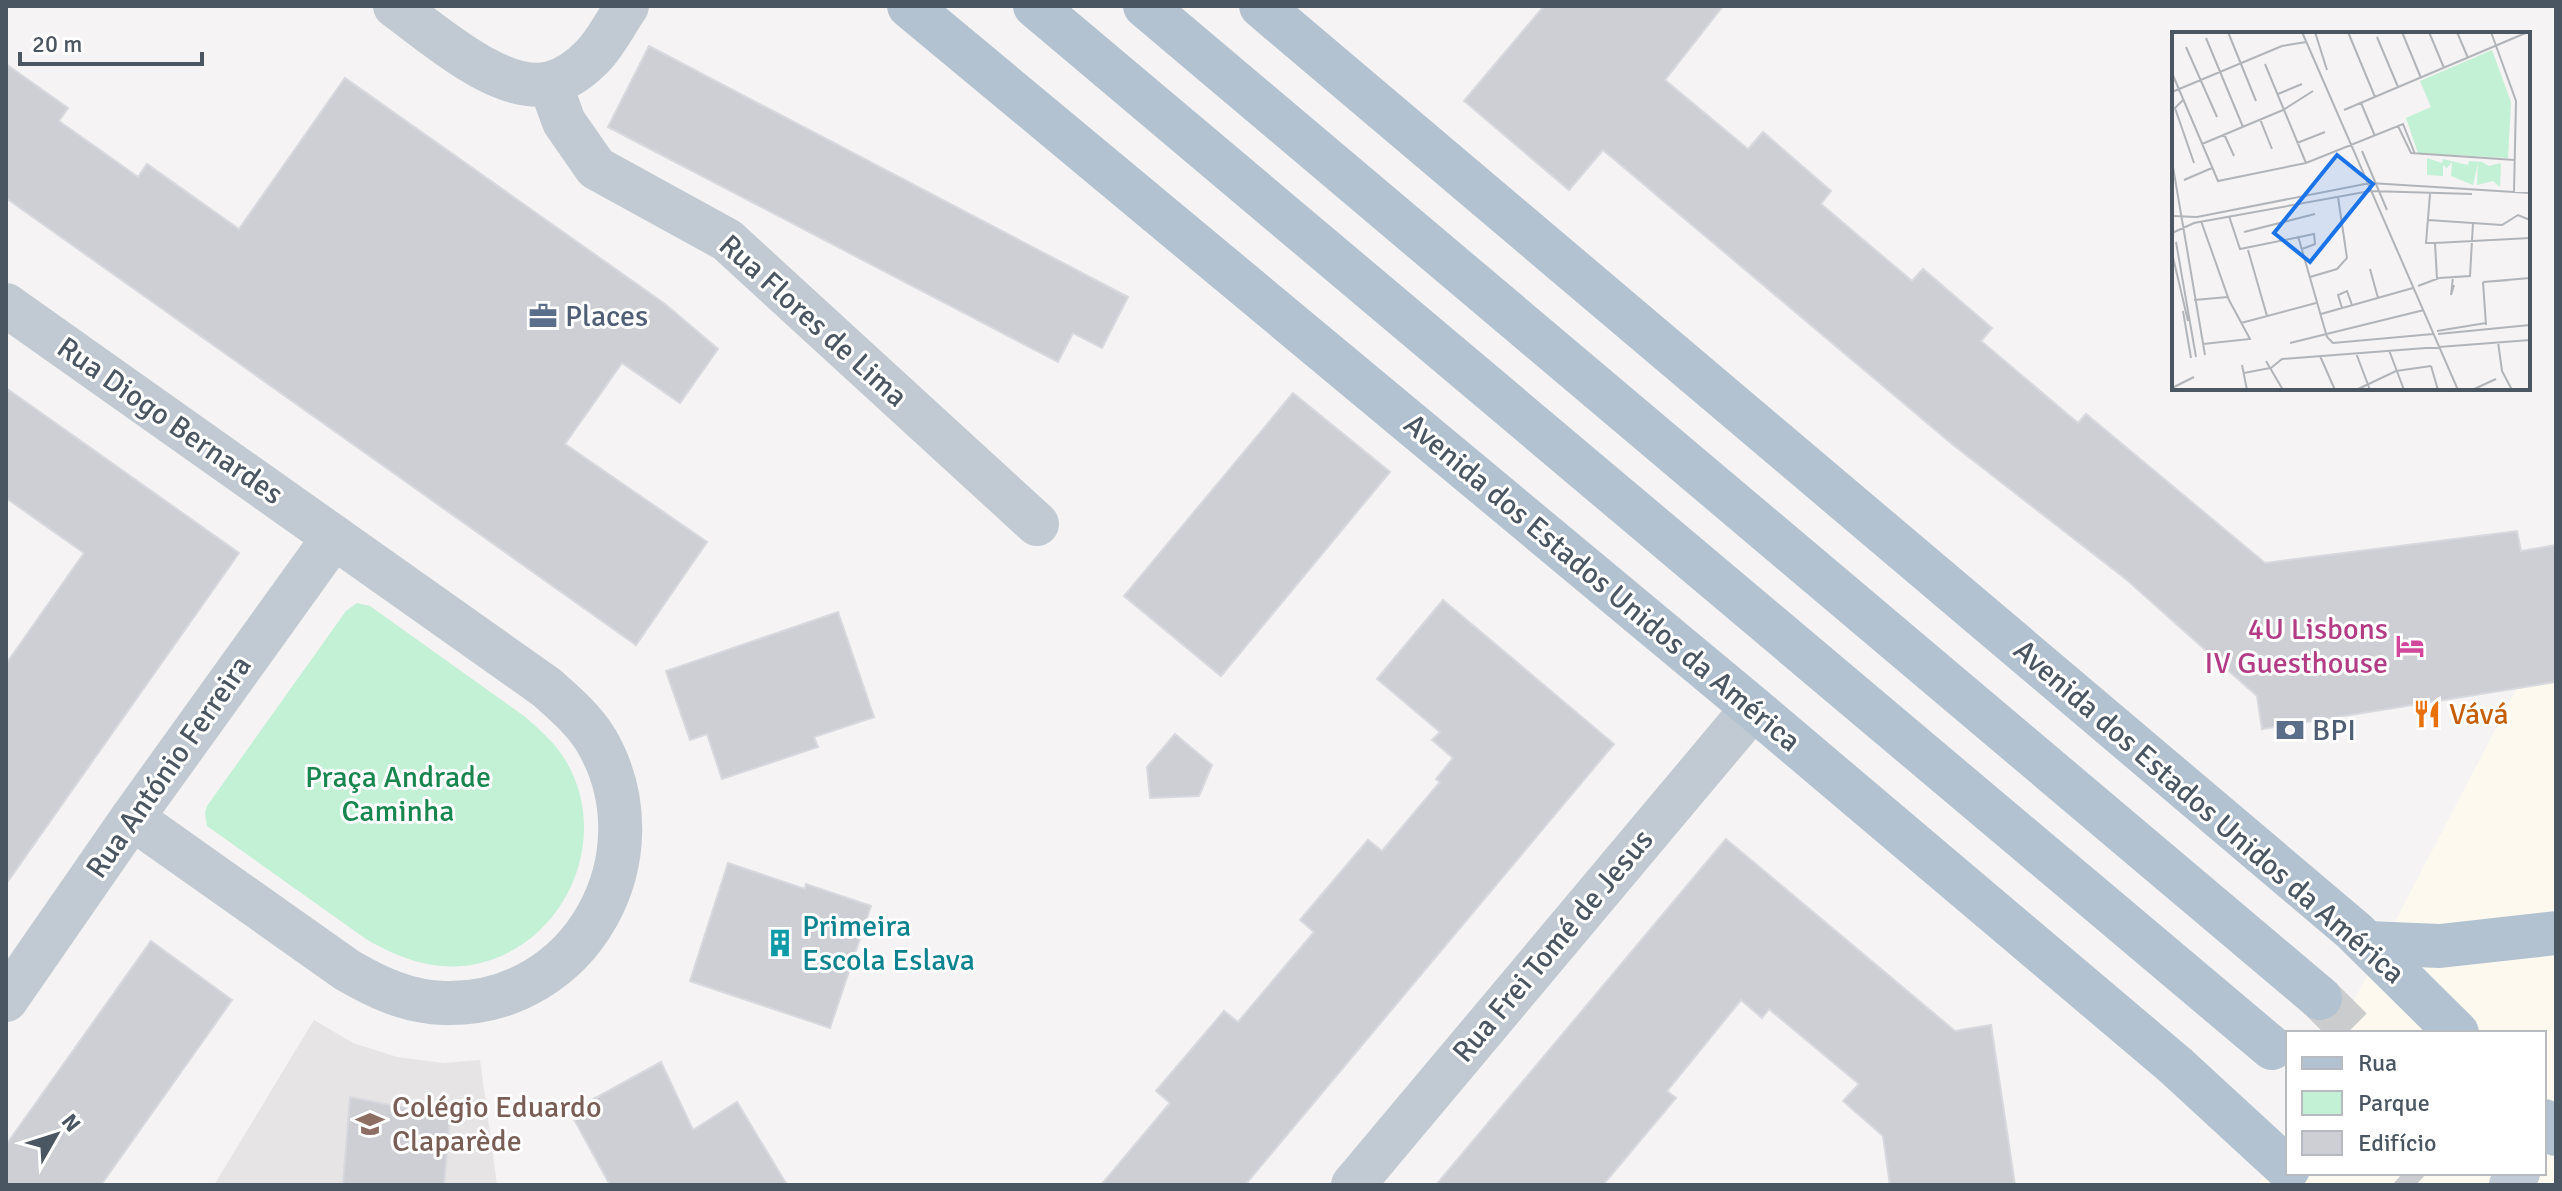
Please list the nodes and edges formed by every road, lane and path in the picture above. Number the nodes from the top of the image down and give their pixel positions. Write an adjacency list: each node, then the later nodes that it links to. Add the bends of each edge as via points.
1 (395, 6): 7 (street, via 483,70)
2 (627, 6): 7 (street, via 595,55)
3 (909, 6): 11 (main road, Avenida dos Estados Unidos da América)
4 (1035, 6): 18 (main road)
5 (1145, 6): 15 (main road)
6 (1261, 6): 14 (main road, Avenida dos Estados Unidos da América)
7 (550, 84): 9 (street, Rua Flores de Lima, via 564,122 596,168 727,240)
8 (6, 305): 10 (street, Rua Diogo Bernardes)
9 (1037, 524)
10 (334, 537): 12 (street, Rua António Ferreira); 12 (street, via 546,687 595,737 619,801 621,835 607,901 590,930 541,976 510,992 477,1001 411,999 347,970)
11 (1753, 708): 21 (main road, Avenida dos Estados Unidos da América, via 2175,1065); 22 (street, Rua Frei Tomé de Jesus)
12 (132, 818): 16 (street, Rua António Ferreira)
13 (2556, 933): 14 (main road, via 2440,946)
14 (2367, 943): 17 (main road, Avenida dos Estados Unidos da América)
15 (2320, 998)
16 (6, 1000)
17 (2455, 1031)
18 (2272, 1048)
19 (2556, 1101): 20 (main road)
20 (2546, 1119)
21 (2286, 1171)
22 (1353, 1185)

